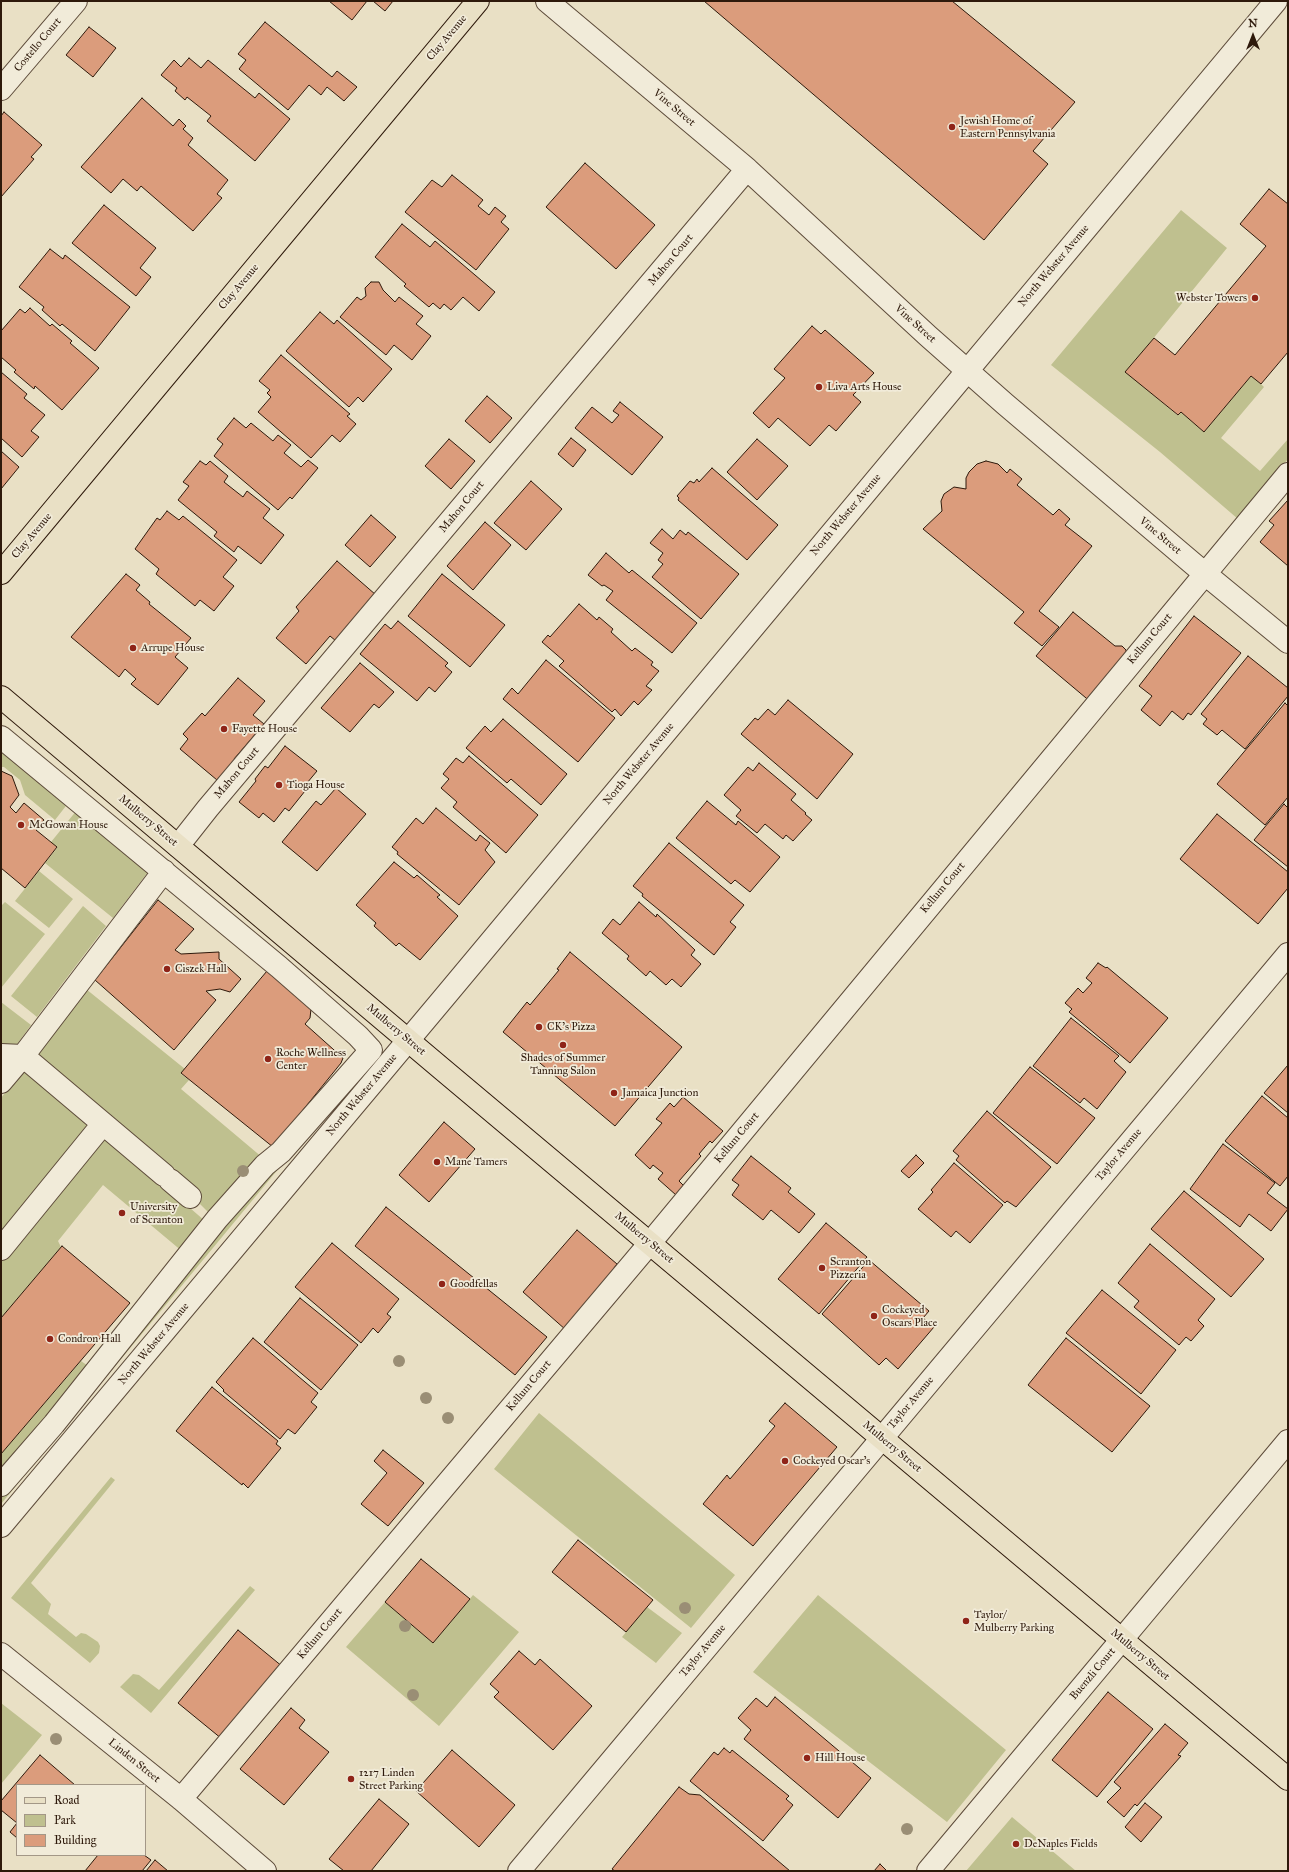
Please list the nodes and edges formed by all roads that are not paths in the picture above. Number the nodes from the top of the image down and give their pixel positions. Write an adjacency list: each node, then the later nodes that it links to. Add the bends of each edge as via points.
1 (76, 1): 5 (street, Costello Court)
2 (478, 1): 9 (main road, Clay Avenue)
3 (547, 1): 6 (street, Vine Street)
4 (1276, 1): 7 (street, North Webster Avenue)
5 (1, 89)
6 (747, 170): 7 (street, Vine Street); 14 (street, Mahon Court)
7 (967, 370): 10 (street, Vine Street); 17 (street, North Webster Avenue)
8 (1288, 474): 10 (street, Kellum Court)
9 (1, 573)
10 (1204, 573): 11 (street, Vine Street); 23 (street, Kellum Court)
11 (1288, 642)
12 (1, 697): 14 (main road, Mulberry Street)
13 (1, 737): 15 (street)
14 (178, 846): 17 (main road, Mulberry Street)
15 (164, 871): 19 (street); 27 (street, via 285,972 371,1050 282,1152 265,1165 217,1219 54,1424)
16 (1288, 954): 25 (street, Taylor Avenue)
17 (408, 1040): 23 (main road, Mulberry Street); 28 (street, North Webster Avenue)
18 (1, 1055): 19 (street)
19 (23, 1056): 20 (street); 21 (street)
20 (1, 1082)
21 (102, 1124): 22 (street); 24 (street)
22 (190, 1197)
23 (650, 1243): 25 (main road, Mulberry Street); 32 (street, Kellum Court)
24 (1, 1249)
25 (882, 1438): 29 (main road, Mulberry Street); 34 (street, Taylor Avenue)
26 (1288, 1441): 29 (street, Buenzli Court)
27 (1, 1485)
28 (1, 1526)
29 (1122, 1640): 31 (main road, Mulberry Street); 35 (street, Buenzli Court)
30 (1, 1654): 32 (street, Linden Street)
31 (1288, 1779)
32 (181, 1798): 33 (street, Linden Street)
33 (265, 1871)
34 (519, 1871)
35 (928, 1871)

